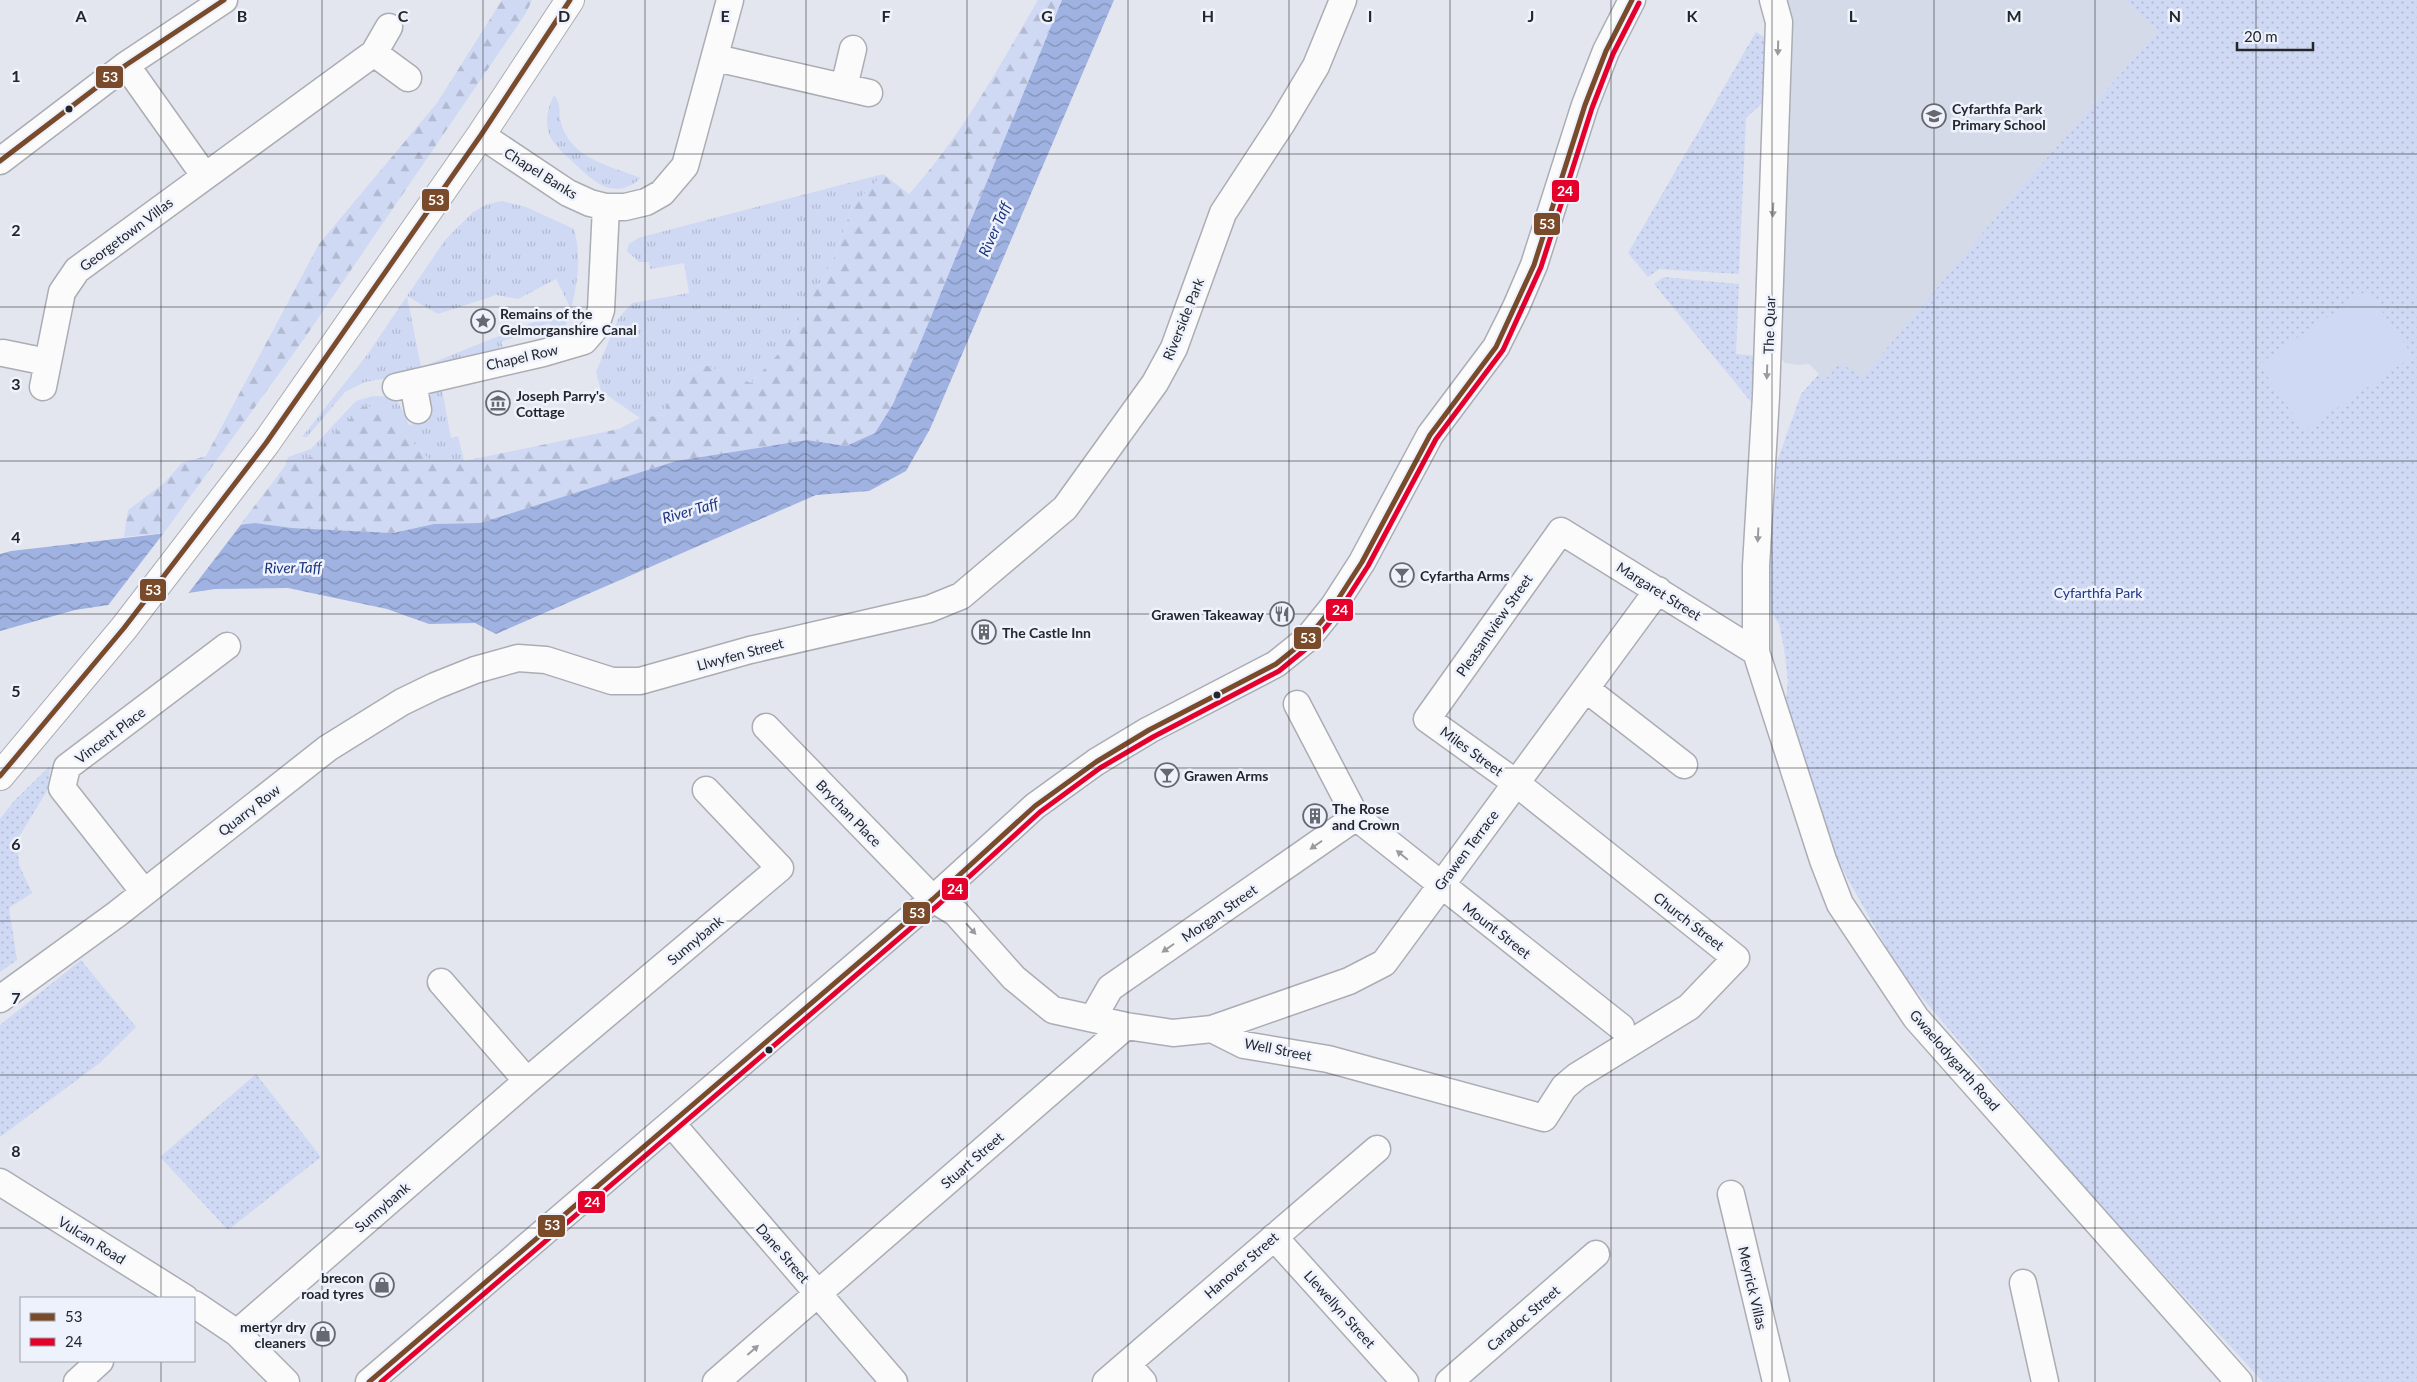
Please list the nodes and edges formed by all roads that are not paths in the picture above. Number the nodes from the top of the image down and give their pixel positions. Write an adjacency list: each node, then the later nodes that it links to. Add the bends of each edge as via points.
1 (224, 0): 11 (street)
2 (570, 0): 15 (main road)
3 (730, 0): 10 (street, Chapel Banks)
4 (1343, 0): 23 (street, Riverside Park, via 1316,66 1223,213 1174,348 1155,383 1065,508)
5 (1632, 0): 38 (street, via 1606,51 1585,105 1534,265 1516,307 1496,347 1430,435 1362,562 1333,607 1307,639 1276,664 1149,730 1096,762 1036,806)
6 (1773, 0): 25 (street, The Quar, one-way to 25, via 1779,32 1766,396 1756,566)
7 (389, 27): 9 (street, Georgetown Villas)
8 (853, 49): 13 (street)
9 (374, 53): 12 (street); 17 (street, Georgetown Villas)
10 (716, 58): 13 (street); 18 (street, Chapel Banks, via 692,146 676,179 662,194 646,202)
11 (126, 65): 16 (street); 17 (street)
12 (408, 78)
13 (844, 87): 14 (street)
14 (869, 93)
15 (481, 135): 18 (street, Chapel Banks, via 568,193); 32 (main road, via 266,443 124,628)
16 (0, 161)
17 (204, 175): 19 (street, Georgetown Villas, via 77,270 62,292 45,374)
18 (606, 207): 20 (street, Chapel Row, via 601,310 595,328 584,341 405,385)
19 (3, 353)
20 (418, 410)
21 (1561, 531): 22 (street, Margaret Street); 29 (street, Pleasantview Street)
22 (1658, 590): 25 (street, Margaret Street); 27 (street, Grawen Terrace)
23 (961, 596): 26 (street, Llwyfen Street, via 929,609 750,650 640,682 612,681 546,660)
24 (227, 646): 37 (street, Vincent Place, via 67,767 62,788)
25 (1756, 652): 70 (street, Gwaelodygarth Road, via 1840,904 1916,1018)
26 (518, 658): 37 (street, Quarry Row, via 435,686 369,722 328,748)
27 (1586, 689): 31 (street); 33 (street, Grawen Terrace)
28 (1297, 704): 35 (street, Mount Street)
29 (1427, 719): 33 (street, Miles Street)
30 (766, 727): 38 (street, Brychan Place)
31 (1684, 765)
32 (0, 776)
33 (1516, 783): 36 (street, Grawen Terrace); 46 (street, Church Street, via 1736,958 1689,1007 1577,1076 1564,1087)
34 (706, 790): 45 (street, Sunnybank, via 780,868)
35 (1356, 817): 36 (street, Mount Street, one-way to 35); 41 (street, Morgan Street, one-way to 41, via 1110,988)
36 (1440, 885): 43 (street, Mount Street); 44 (street, Grawen Terrace, via 1384,963 1349,981)
37 (144, 892): 40 (street, Quarry Row)
38 (933, 899): 41 (street, one-way to 41, via 956,913 1014,978 1053,1010); 47 (street)
39 (441, 982): 45 (street)
40 (0, 999)
41 (1093, 1018): 42 (street)
42 (1126, 1026): 44 (street, via 1173,1033); 54 (street, Stuart Street)
43 (1621, 1027)
44 (1212, 1029): 46 (street, Well Street, via 1244,1045 1328,1059)
45 (526, 1081): 57 (street, Sunnybank)
46 (1544, 1118)
47 (672, 1124): 54 (street, Dane Street); 62 (street)
48 (1377, 1149): 51 (street, Hanover Street)
49 (0, 1182): 55 (street, Vulcan Road)
50 (1731, 1194): 68 (street, Meyrick Villas)
51 (1274, 1237): 59 (street, Hanover Street); 66 (street, Llewellyn Street)
52 (1596, 1254): 67 (street, Caradoc Street)
53 (2023, 1282): 69 (street)
54 (818, 1294): 63 (street, Stuart Street, one-way to 54); 64 (street, Dane Street)
55 (177, 1297)
56 (195, 1308): 57 (street, Vulcan Road)
57 (237, 1333): 61 (street, Vulcan Road)
58 (99, 1362): 60 (street)
59 (1135, 1373): 65 (street, Hanover Street)
60 (77, 1382)
61 (286, 1382)
62 (369, 1382)
63 (716, 1382)
64 (894, 1382)
65 (1106, 1382)
66 (1405, 1382)
67 (1449, 1382)
68 (1776, 1382)
69 (2045, 1382)
70 (2239, 1382)

